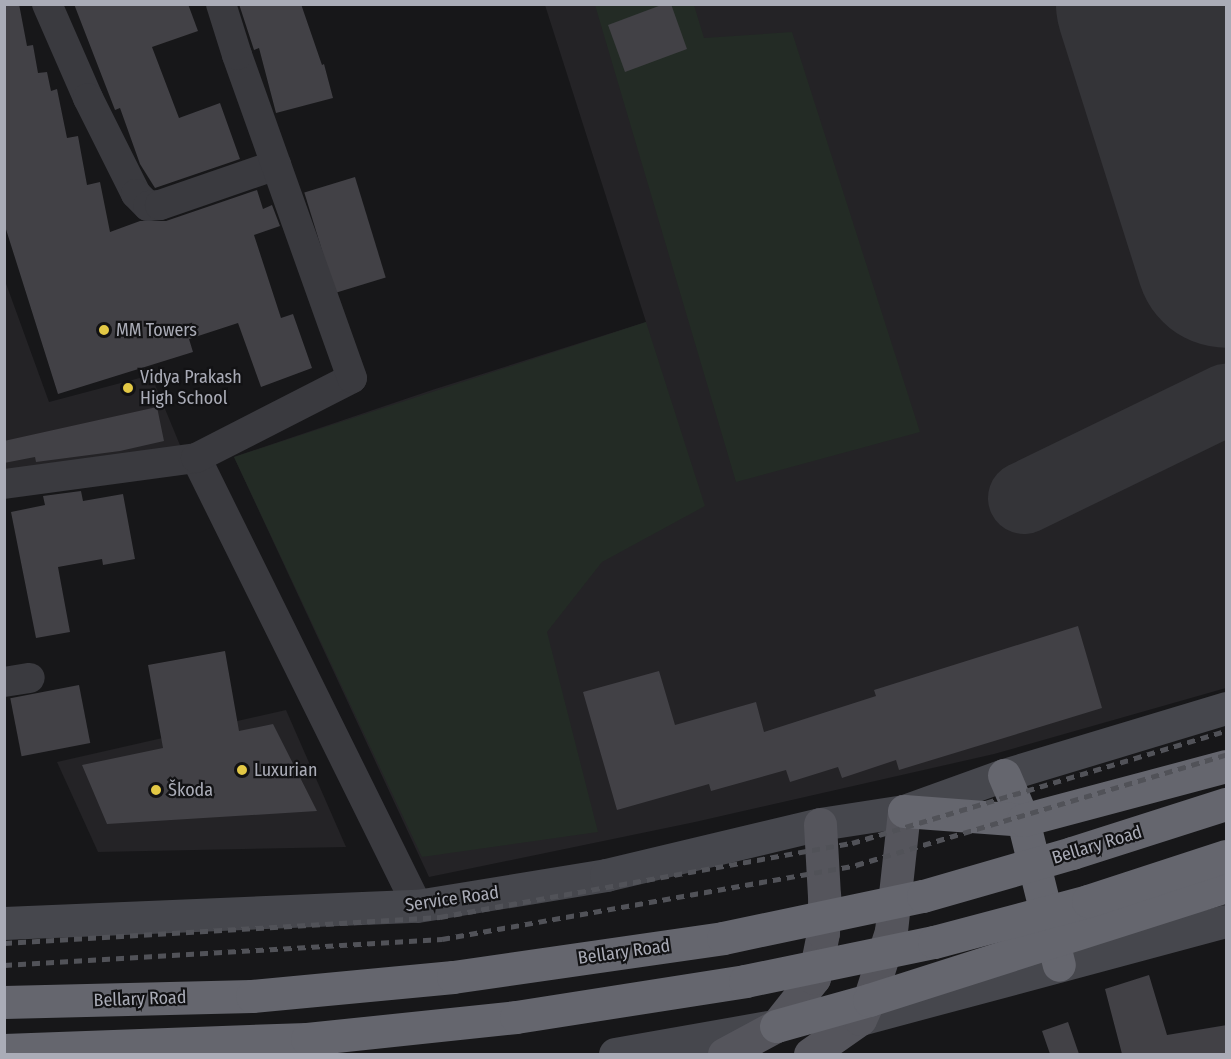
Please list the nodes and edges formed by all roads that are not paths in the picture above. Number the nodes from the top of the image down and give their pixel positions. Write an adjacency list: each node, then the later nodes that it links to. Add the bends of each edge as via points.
1 (47, 4): 3 (street, via 136,194 148,206)
2 (221, 4): 3 (street)
3 (276, 165): 4 (street, via 352,378)
4 (196, 458): 5 (street); 15 (street)
5 (4, 484)
6 (1227, 708): 8 (main road, Service Road)
7 (1227, 766): 11 (highway)
8 (1004, 775): 10 (main road, Service Road); 11 (highway)
9 (1227, 804): 19 (highway, Bellary Road, bridge, via 923,896 723,938 453,976 252,996)
10 (904, 811): 11 (highway); 12 (main road, Service Road); 20 (main road, via 891,931)
11 (1023, 820): 18 (highway)
12 (820, 824): 15 (main road, Service Road, via 606,874); 21 (main road, via 823,933 814,978)
13 (1227, 856): 22 (highway, bridge, via 1088,901 945,939 745,981 516,1017 307,1039)
14 (1227, 886): 18 (highway)
15 (417, 906): 17 (main road, Service Road)
16 (1227, 921): 18 (main road)
17 (4, 923)
18 (1056, 954): 20 (highway)
19 (4, 1002)
20 (865, 1010): 21 (highway); 25 (main road)
21 (776, 1026): 23 (main road); 24 (main road)
22 (4, 1050)
23 (615, 1054)
24 (724, 1054)
25 (810, 1054)

